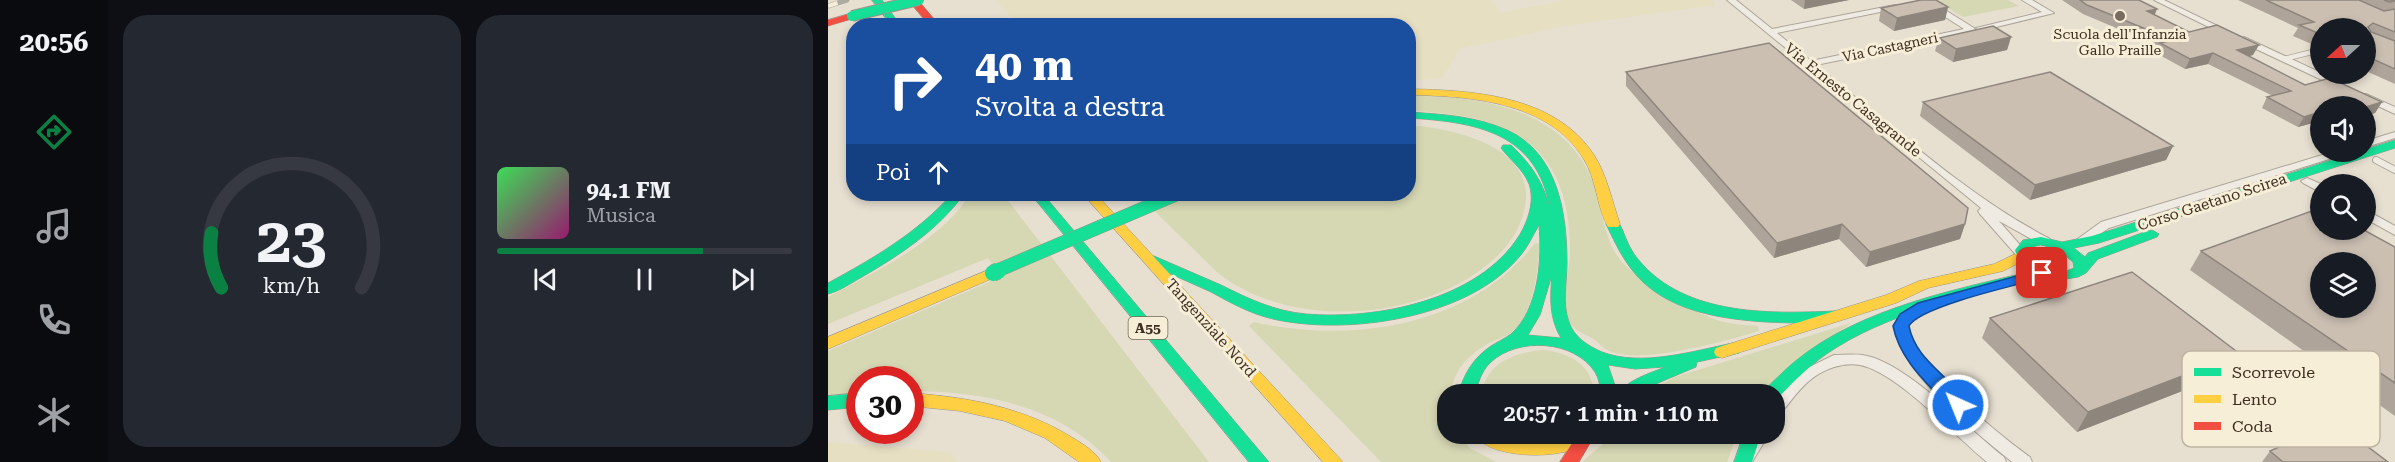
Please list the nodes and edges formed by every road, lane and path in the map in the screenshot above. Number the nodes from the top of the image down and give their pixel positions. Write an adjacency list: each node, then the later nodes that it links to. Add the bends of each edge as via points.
1 (876, 0): 13 (main road)
2 (898, 0): 11 (main road)
3 (913, 0): 14 (main road)
4 (919, 0): 11 (main road, bridge)
5 (1731, 0): 17 (street, Via Ernesto Casagrande)
6 (1926, 0): 9 (street); 16 (street)
7 (2026, 0): 16 (street, Via Castagneri, via 2050,13)
8 (2158, 0): 19 (street)
9 (1914, 3)
10 (1902, 6): 17 (street)
11 (851, 14): 12 (main road); 15 (main road)
12 (828, 17)
13 (891, 18)
14 (929, 18)
15 (828, 22)
16 (1976, 29): 20 (street, Via Castagneri)
17 (1770, 32): 20 (street, Via Ernesto Casagrande)
18 (2310, 52): 19 (lane)
19 (2284, 59): 22 (street)
20 (1809, 64): 36 (street, Via Ernesto Casagrande)
21 (1416, 92): 56 (main road, via 1498,101 1529,112 1566,134 1593,164 1628,256 1655,282 1683,299 1740,317 1782,320)
22 (2395, 111)
23 (1416, 115): 60 (main road, via 1441,116 1484,126 1512,138 1540,161 1550,180 1559,229 1557,311 1562,327)
24 (1416, 123): 34 (main road, via 1448,125 1485,136 1522,160)
25 (2395, 135): 26 (street)
26 (2376, 141)
27 (2395, 144): 45 (main road, Corso Gaetano Scirea)
28 (2395, 154): 29 (main road)
29 (2376, 160): 32 (lane)
30 (2310, 162): 45 (street, via 2105,225)
31 (2369, 162): 33 (main road)
32 (2395, 170)
33 (2307, 181): 35 (street); 50 (main road, via 2094,256)
34 (1536, 183): 48 (main road, via 1533,225 1507,260 1443,299 1384,316 1329,321 1281,316 1239,302); 59 (main road, via 1547,228 1544,271 1537,301 1523,330)
35 (2310, 183)
36 (1976, 200): 44 (street, Via Ernesto Casagrande); 47 (street, Via Ernesto Casagrande)
37 (952, 201): 53 (main road, via 915,236)
38 (1042, 201): 76 (main road, A55)
39 (1095, 201): 48 (main road, Tangenziale Nord)
40 (1139, 201): 49 (main road)
41 (1160, 201): 49 (main road, bridge)
42 (2376, 220): 43 (street)
43 (2395, 231)
44 (2046, 242): 46 (main road); 47 (main road, via 2028,243)
45 (2078, 243): 46 (main road, Corso Gaetano Scirea)
46 (2062, 246): 50 (main road, via 2080,260)
47 (2022, 255): 51 (main road, via 2027,264); 54 (main road, via 1998,268 1946,278)
48 (1149, 259): 77 (main road, Tangenziale Nord)
49 (990, 269): 57 (main road); 58 (main road)
50 (2081, 270): 51 (main road, via 2070,277)
51 (2042, 273): 52 (main road)
52 (1985, 288): 54 (main road); 55 (main road)
53 (828, 289)
54 (1891, 299): 56 (main road)
55 (1923, 306): 65 (main road, via 1856,327 1803,360); 81 (street, via 1905,318 1901,326 1912,354 1958,405)
56 (1835, 316): 61 (main road)
57 (828, 332)
58 (828, 343)
59 (1502, 348): 60 (main road, via 1542,339); 62 (main road, via 1479,365)
60 (1580, 348): 61 (main road, via 1614,360); 63 (main road, via 1602,366)
61 (1733, 349): 64 (main road, via 1672,369)
62 (1469, 384)
63 (1609, 384)
64 (1645, 384)
65 (1780, 384)
66 (1785, 397): 80 (street, via 1801,377 1815,368 1837,360 1867,362 1899,375)
67 (924, 400): 75 (main road, via 969,404 1024,418)
68 (846, 401): 69 (main road)
69 (828, 403)
70 (1502, 444): 71 (main road, via 1532,451)
71 (1565, 444)
72 (1580, 444): 78 (main road)
73 (1749, 444): 79 (main road)
74 (1755, 444): 79 (street)
75 (1092, 462)
76 (1260, 462)
77 (1334, 462)
78 (1569, 462)
79 (1743, 462)
80 (1998, 462)
81 (2024, 462)

